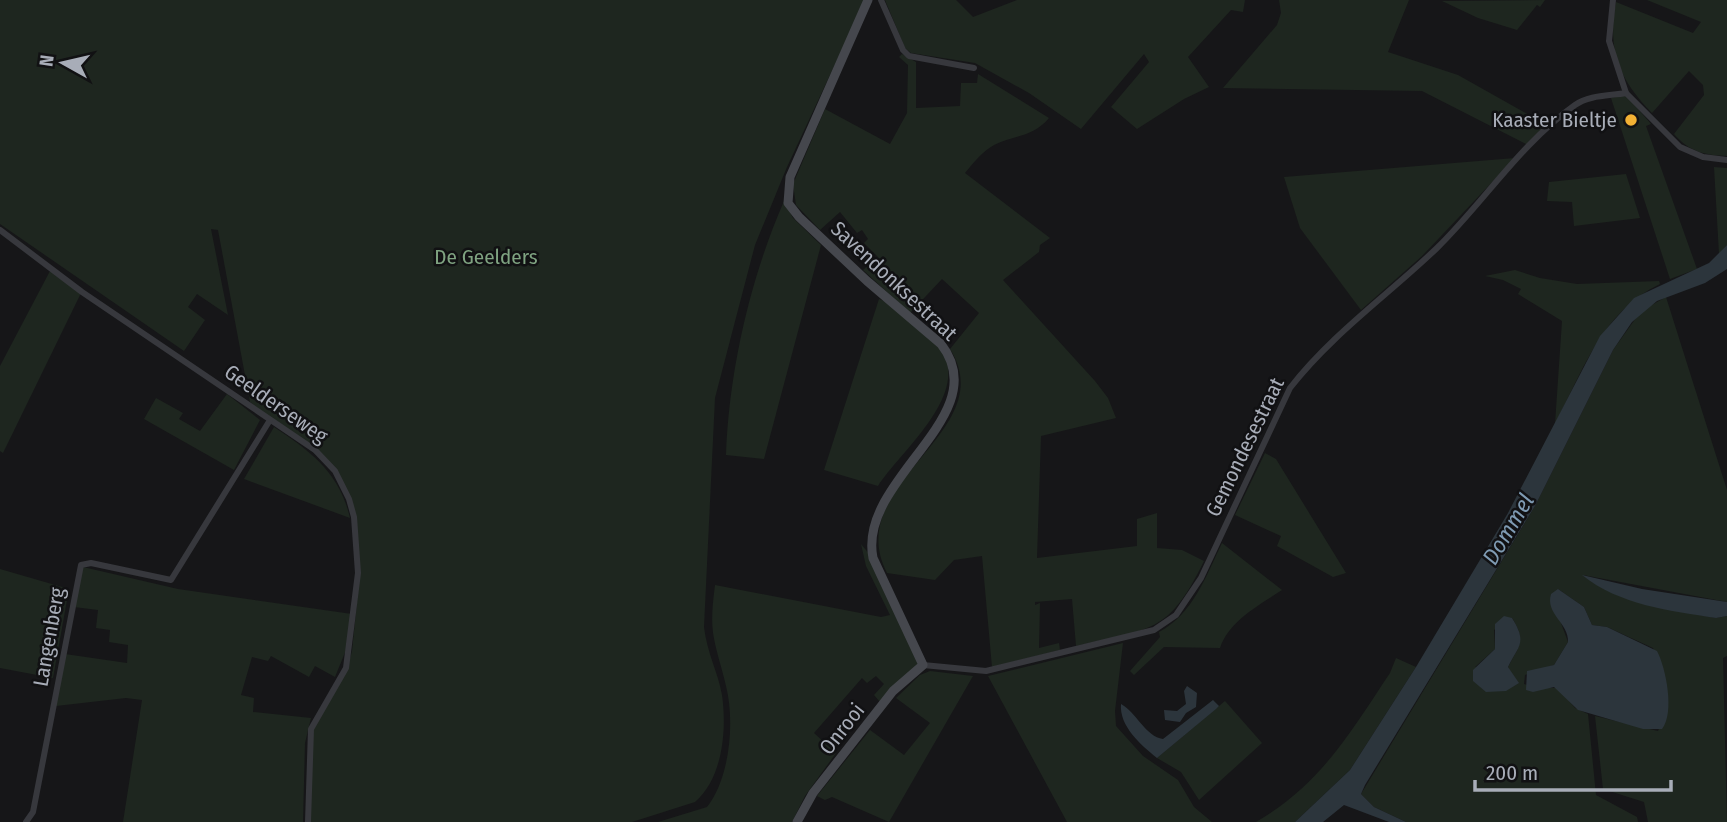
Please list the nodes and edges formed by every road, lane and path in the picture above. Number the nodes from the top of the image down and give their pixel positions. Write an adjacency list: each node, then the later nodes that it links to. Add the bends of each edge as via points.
1 (868, 0): 9 (street, Savendonksestraat, via 787,192 788,203 799,218 941,344 953,364 950,409 893,485 871,546)
2 (881, 0): 4 (street, via 909,56)
3 (1613, 0): 5 (street, via 1609,41)
4 (974, 68)
5 (1626, 93): 6 (street, via 1680,147 1703,157); 9 (street, Gemondesestraat, via 1576,104 1529,144 1438,247 1304,371 1284,401 1201,578 1176,615 1154,630 986,671)
6 (1727, 160)
7 (0, 230): 8 (street, Geelderseweg, via 82,292)
8 (270, 420): 10 (street, Langenberg, via 171,580 81,565 33,812); 11 (street, Geelderseweg, via 315,450 335,471 349,499 356,539 358,573 350,651 346,668 311,729)
9 (923, 664): 12 (street, Onrooi, via 893,691 813,793)
10 (26, 822)
11 (308, 822)
12 (797, 822)

